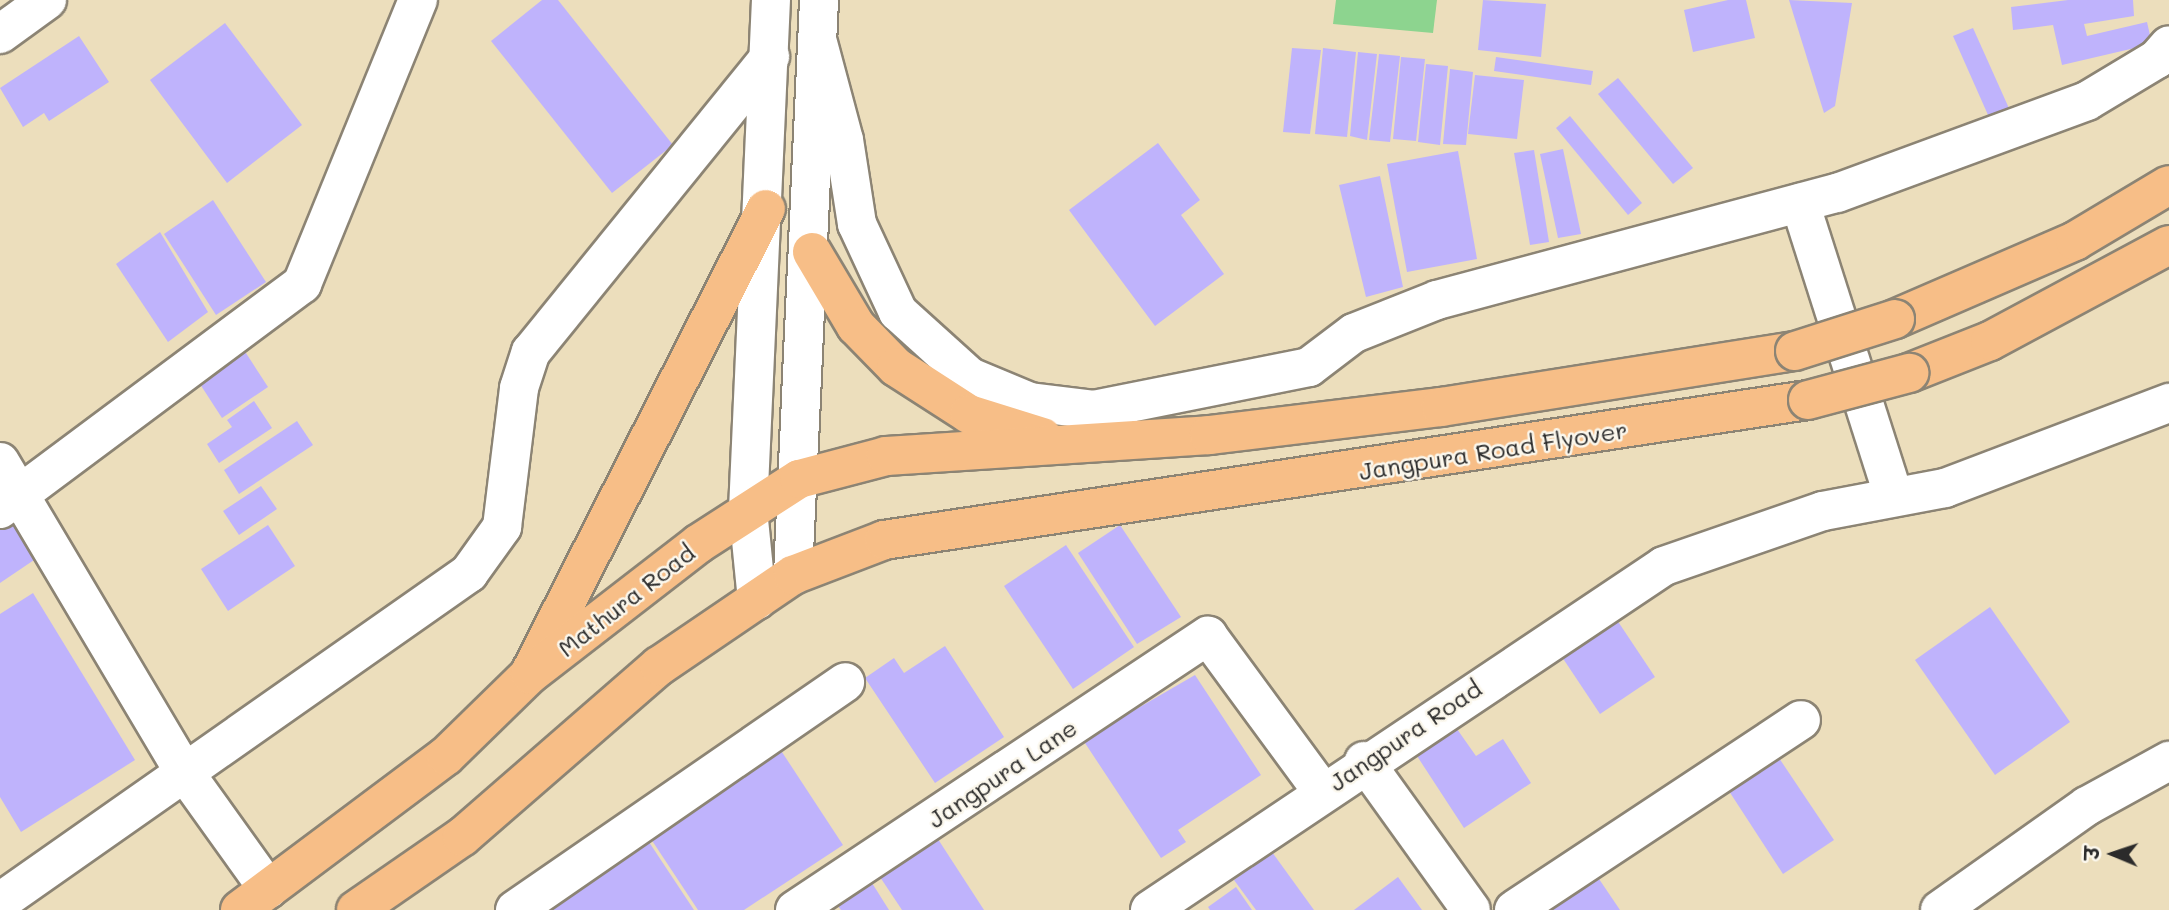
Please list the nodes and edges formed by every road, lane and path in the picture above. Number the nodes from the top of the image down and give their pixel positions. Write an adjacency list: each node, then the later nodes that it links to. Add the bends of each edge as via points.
1 (47, 0): 5 (street)
2 (418, 0): 19 (street, via 302,284)
3 (771, 0): 8 (street)
4 (819, 0): 6 (street)
5 (0, 34)
6 (818, 40): 10 (street, via 860,234 898,312 970,377 1062,408 1126,407 1309,367 1354,333 1437,300); 13 (street)
7 (2169, 45): 10 (street, via 2157,59 2087,101)
8 (770, 57): 11 (street); 28 (street, via 531,352 517,400 502,527 483,557 469,573)
9 (2169, 185): 15 (main road, Jangpura Road Flyover, bridge, via 2075,241 1895,319 1795,351 1602,384 1209,435)
10 (1800, 203): 18 (street)
11 (766, 209): 20 (street); 23 (main road)
12 (2169, 245): 21 (main road, Jangpura Road Flyover, bridge, via 1990,341 1909,373 1808,400 930,531 884,540)
13 (811, 252): 15 (main road, via 856,326 918,385 995,425); 17 (street)
14 (2169, 403): 18 (street, Jangpura Road, via 1945,488)
15 (1079, 442): 17 (main road, Mathura Road, via 887,456)
16 (0, 462): 19 (street)
17 (799, 478): 20 (main road, Mathura Road); 21 (street)
18 (1893, 495): 26 (street, Jangpura Road, via 1735,537 1664,566)
19 (10, 502): 28 (street)
20 (748, 510): 22 (street); 23 (main road, Mathura Road)
21 (793, 575): 22 (main road)
22 (757, 600): 32 (main road, via 659,666 462,837)
23 (530, 674): 30 (main road, Mathura Road, via 446,756)
24 (845, 682): 33 (street)
25 (1801, 720): 37 (street)
26 (1364, 761): 29 (street, Jangpura Road); 36 (street)
27 (2169, 761): 38 (street, via 2087,806)
28 (186, 773): 30 (street); 31 (street)
29 (1322, 791): 34 (street, Jangpura Lane, via 1208,636); 35 (street, Jangpura Road)
30 (254, 899)
31 (0, 902)
32 (356, 910)
33 (515, 910)
34 (795, 910)
35 (1150, 910)
36 (1471, 910)
37 (1514, 910)
38 (1941, 910)

